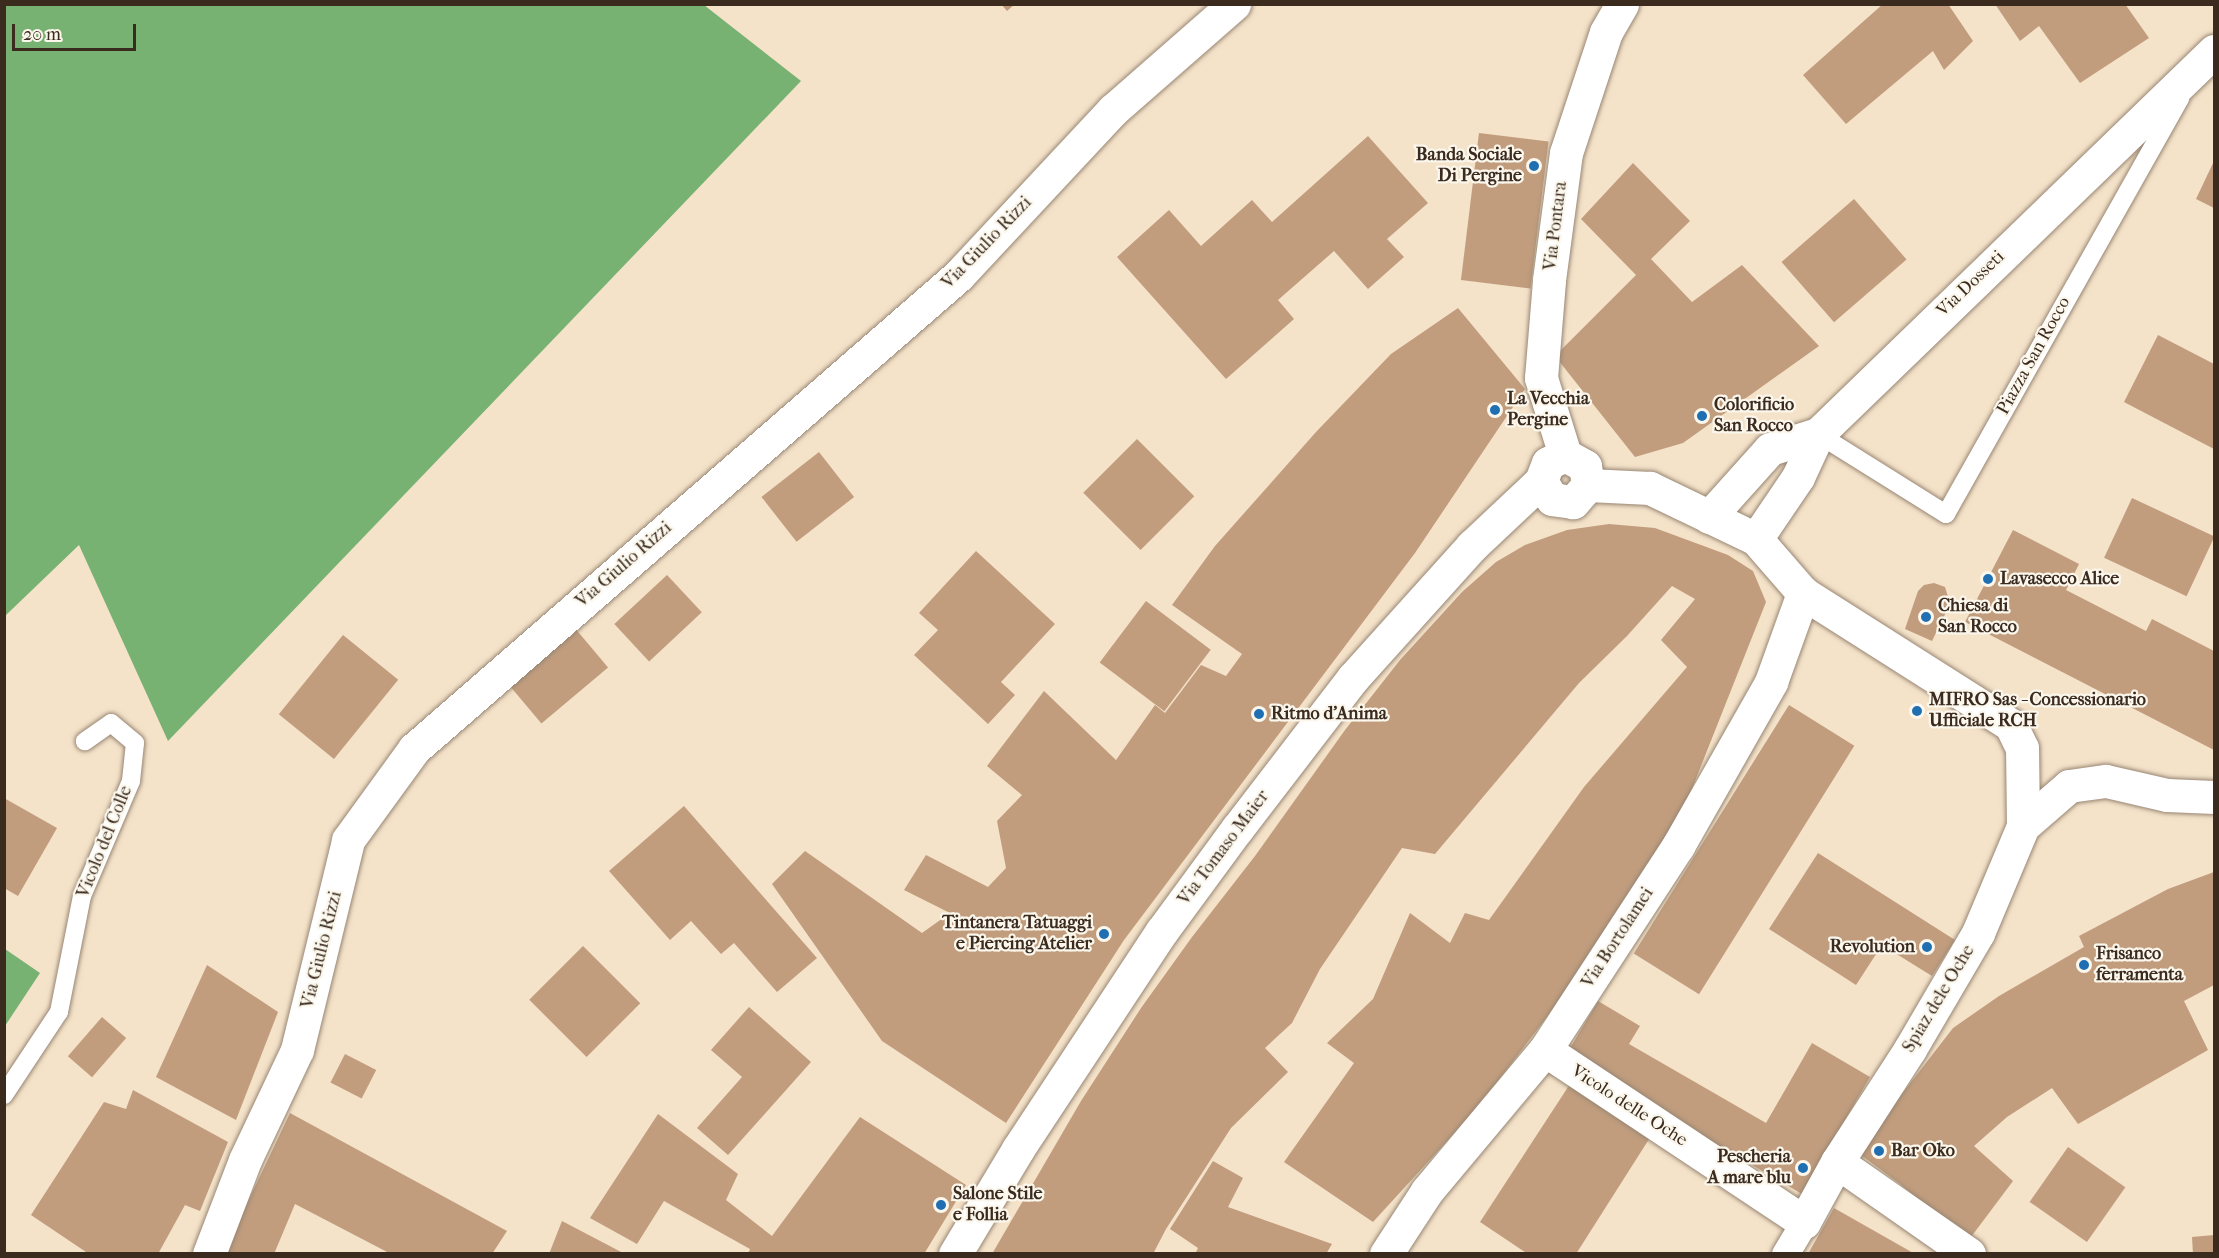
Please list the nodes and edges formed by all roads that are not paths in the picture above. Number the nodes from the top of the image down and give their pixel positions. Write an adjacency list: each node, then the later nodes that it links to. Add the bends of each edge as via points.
1 (1234, 4): 18 (street, Via Giulio Rizzi, via 1113,110 959,275 414,749 348,840 297,1050 245,1160)
2 (1622, 4): 5 (street, Via Pontara, via 1606,32 1566,153 1552,257 1541,378)
3 (2206, 59): 4 (street, Via Dosseti); 4 (lane, Piazza San Rocco, via 1946,514)
4 (1818, 434): 8 (street, via 1770,449); 9 (street, Via Dosseti, via 1798,477)
5 (1565, 455): 6 (street, via 1548,463); 7 (street, via 1585,466)
6 (1541, 481): 7 (street, via 1552,499 1573,502); 19 (street, Via Tomaso Maier, via 1472,546 1353,678 1244,820 1162,932 1037,1119)
7 (1588, 485): 8 (street, via 1650,488)
8 (1709, 517): 9 (street)
9 (1756, 540): 10 (street)
10 (1803, 593): 13 (street, Spiaz dele Oche, via 2011,725 2022,748); 14 (street, Via Bortolamei, via 1771,682 1678,846)
11 (85, 741): 15 (lane, Vicolo del Colle, via 111,723 135,743 131,781 82,896 59,1012)
12 (2214, 796): 13 (street, Spiaz dele Oche, via 2167,795 2106,782 2069,786)
13 (2024, 826): 16 (street, Spiaz dele Oche, via 1978,933)
14 (1545, 1050): 17 (street, Vicolo delle Oche); 20 (street, Via Bortolamei, via 1427,1191)
15 (4, 1095)
16 (1837, 1162): 17 (street, Spiaz dele Oche); 22 (street)
17 (1804, 1222): 21 (street)
18 (209, 1254)
19 (955, 1254)
20 (1386, 1254)
21 (1785, 1254)
22 (1969, 1254)

